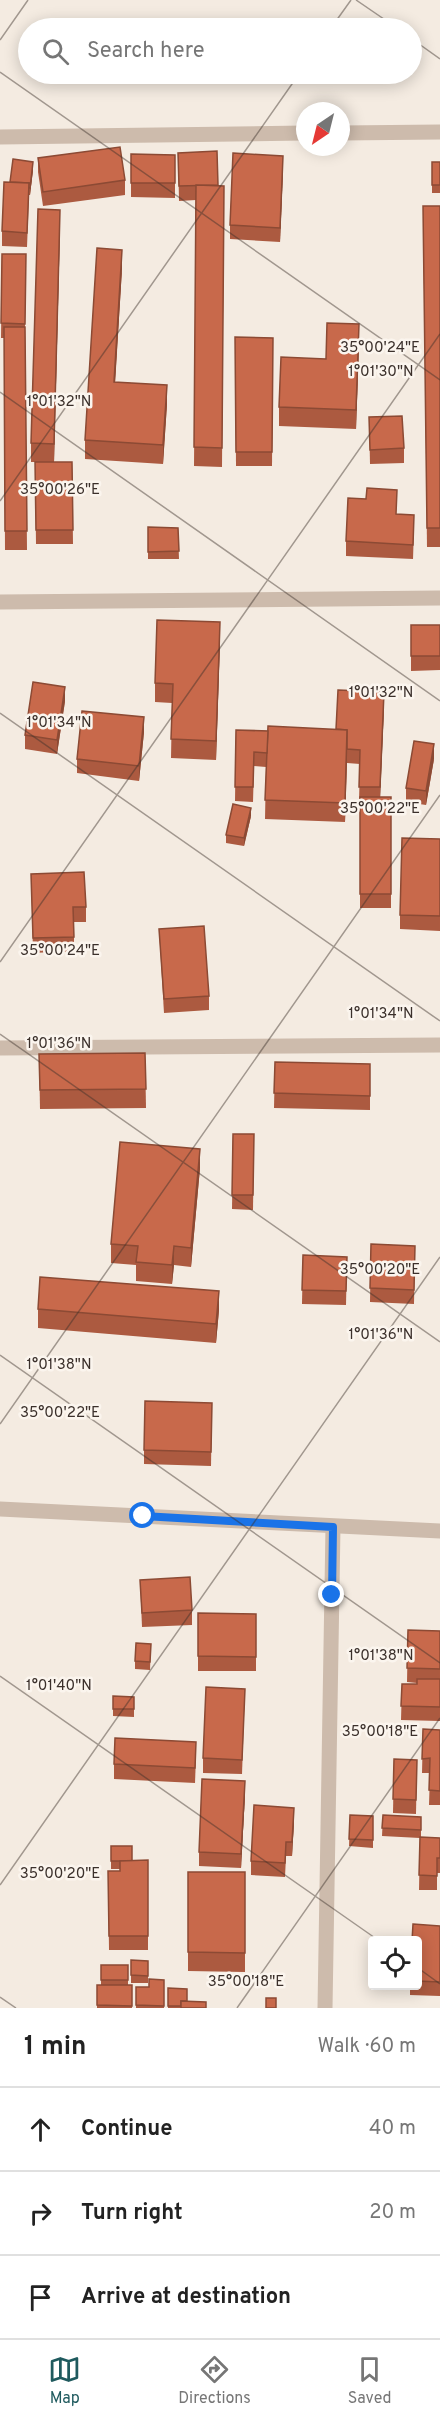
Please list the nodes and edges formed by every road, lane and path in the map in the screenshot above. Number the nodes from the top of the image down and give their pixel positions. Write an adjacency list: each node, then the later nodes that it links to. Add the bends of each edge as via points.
1 (440, 132): 2 (street)
2 (350, 133)
3 (296, 134): 4 (street)
4 (0, 137)
5 (440, 598): 6 (street)
6 (0, 602)
7 (440, 1045): 8 (street)
8 (0, 1048)
9 (0, 1509): 10 (street)
10 (333, 1527): 11 (street); 12 (street)
11 (440, 1532)
12 (325, 2008)

